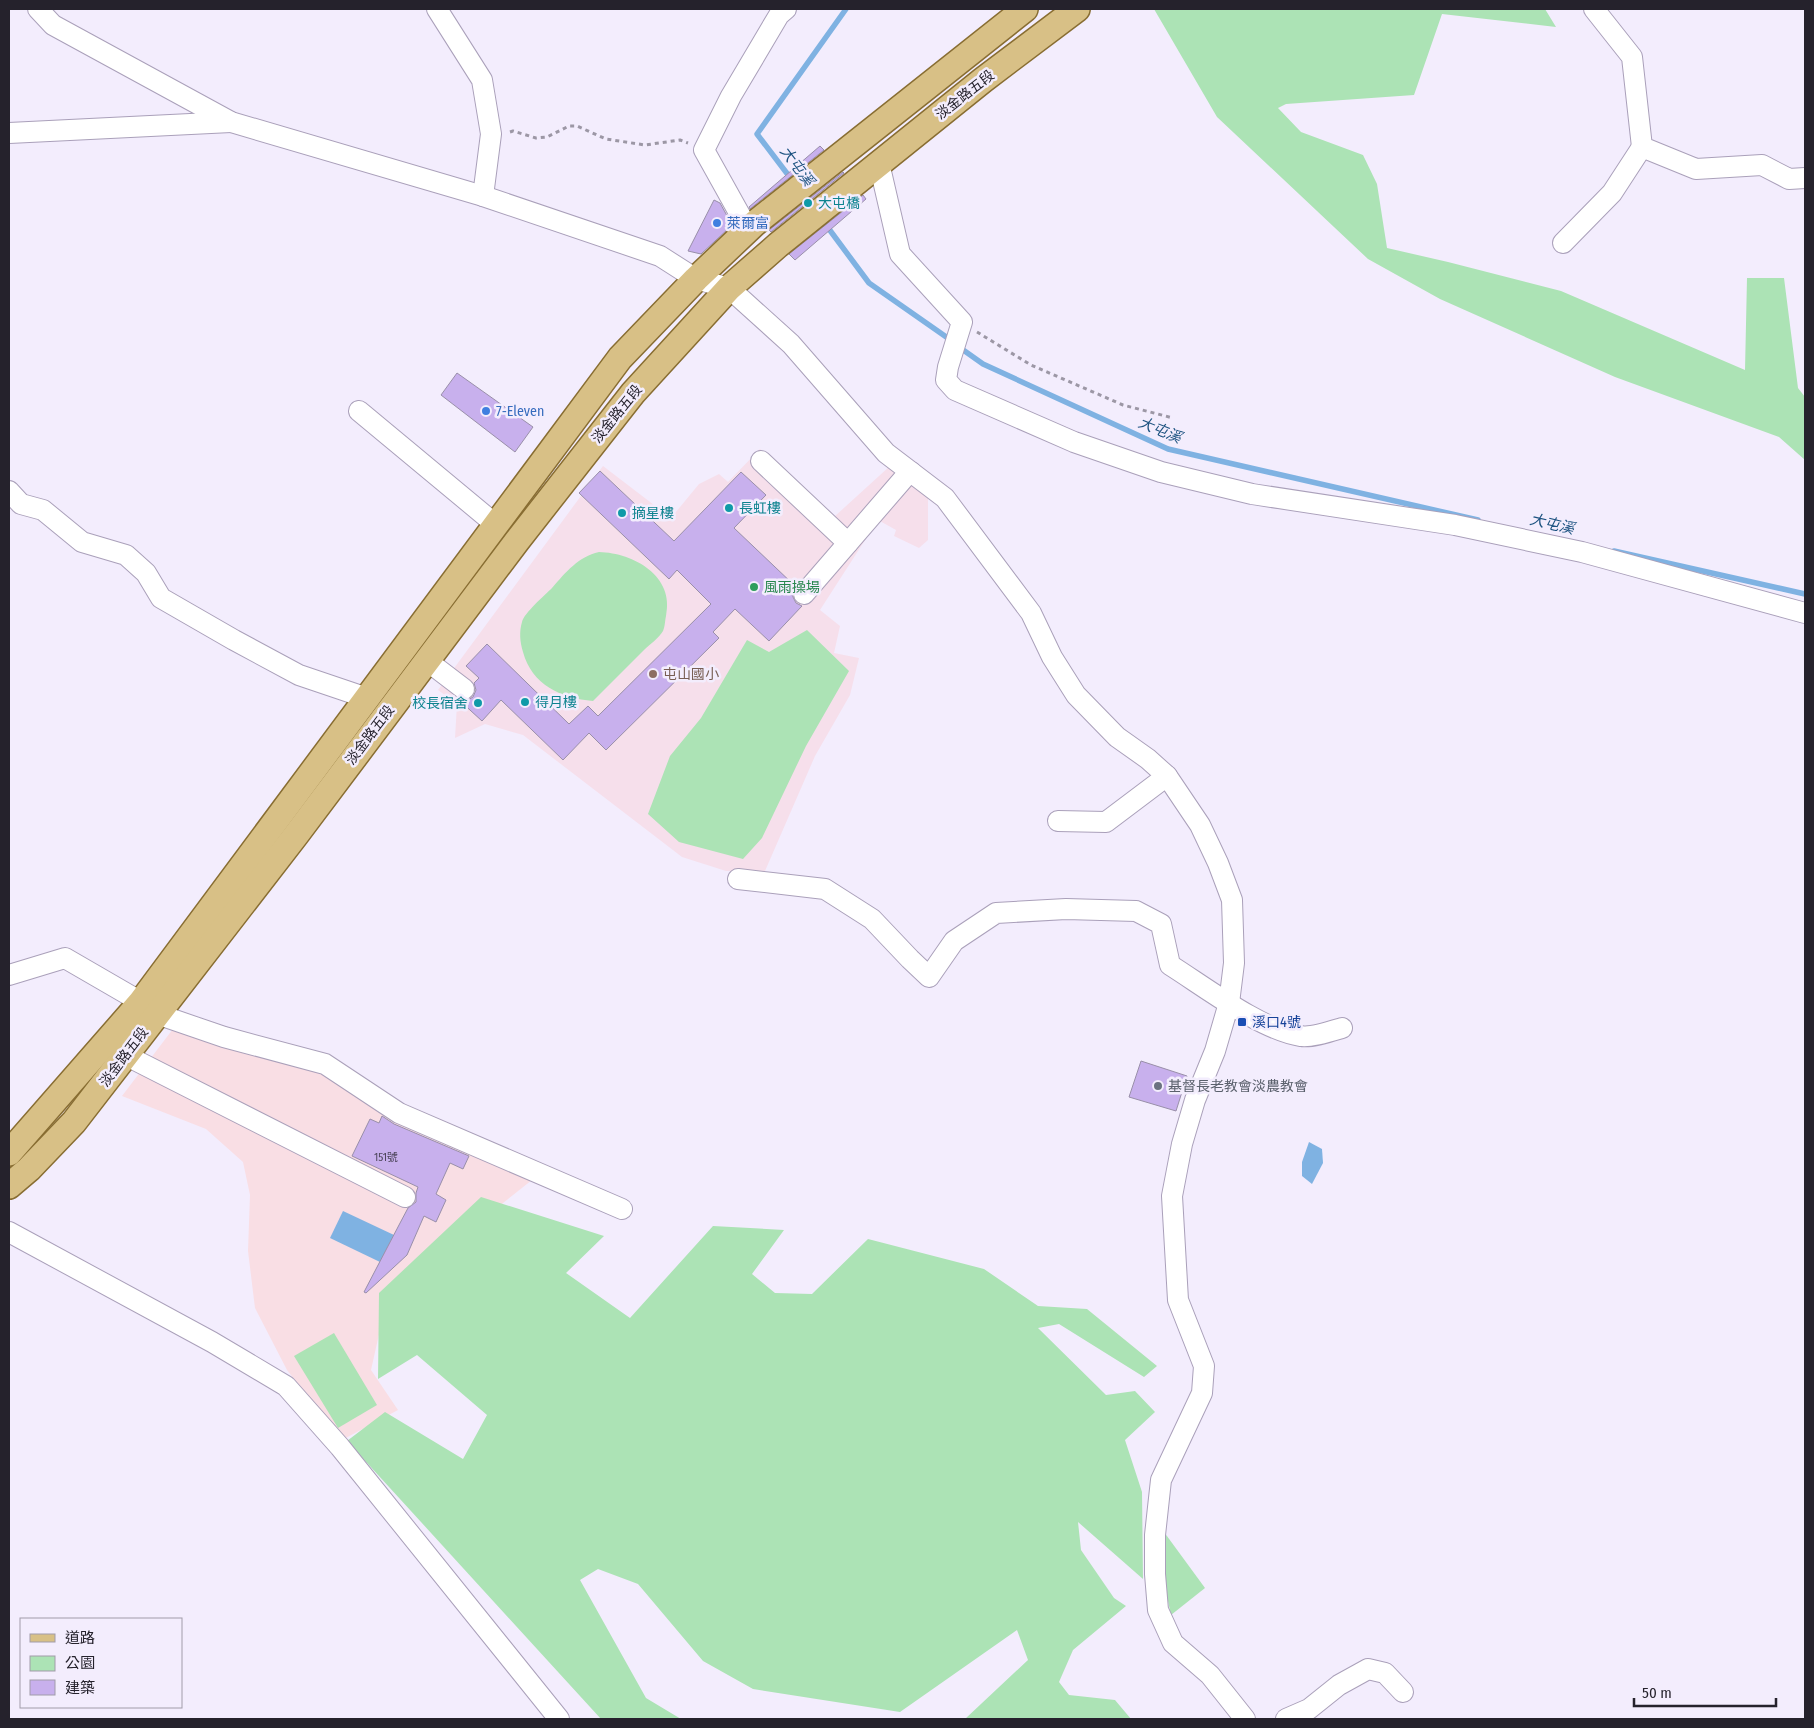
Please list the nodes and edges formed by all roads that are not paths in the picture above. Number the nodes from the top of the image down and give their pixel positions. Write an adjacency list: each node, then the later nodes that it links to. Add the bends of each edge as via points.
1 (38, 9): 7 (street, via 53,25)
2 (437, 9): 12 (street, via 482,80 491,134)
3 (786, 9): 13 (street, via 779,15 731,96 704,150)
4 (1025, 9): 13 (main road)
5 (1077, 9): 10 (main road, 淡金路五段)
6 (1594, 9): 9 (street, via 1632,57)
7 (231, 122): 8 (street); 12 (street)
8 (9, 133)
9 (1642, 147): 11 (street, via 1696,169 1762,165 1789,180); 14 (street, via 1612,193)
10 (879, 163): 16 (main road, 淡金路五段); 26 (street, via 900,254 960,327 946,380 955,390 1074,442 1161,472 1252,494 1455,525 1582,552)
11 (1805, 178)
12 (483, 196): 15 (street, via 660,256)
13 (751, 226): 15 (main road, 淡金路五段)
14 (1563, 243)
15 (696, 279): 16 (street); 20 (main road, 淡金路五段, via 620,358)
16 (729, 288): 19 (street, via 791,344 886,453); 22 (main road, 淡金路五段, via 633,393)
17 (359, 411): 23 (street)
18 (761, 461): 24 (street)
19 (911, 472): 24 (street); 30 (street, via 945,498 1031,613 1052,657 1076,695 1117,736)
20 (524, 485): 22 (main road); 23 (main road, 淡金路五段)
21 (9, 491): 29 (street, via 21,504 43,510 82,542 126,555 146,573 161,598 300,675)
22 (548, 502): 27 (main road, 淡金路五段)
23 (495, 524): 29 (main road, 淡金路五段)
24 (848, 543): 25 (street)
25 (804, 594)
26 (1805, 613)
27 (426, 660): 28 (street); 35 (main road, 淡金路五段, via 296,835)
28 (464, 689)
29 (367, 698): 35 (main road, 淡金路五段)
30 (1166, 776): 31 (street, via 1106,822); 34 (street, via 1200,825 1232,900 1234,963)
31 (1058, 821)
32 (738, 879): 34 (street, via 824,889 872,919 929,977 954,941 996,913 1066,909 1136,911 1161,924 1170,965)
33 (9, 976): 35 (street, via 66,958)
34 (1229, 1003): 36 (street, via 1267,1025 1302,1037); 45 (street, via 1182,1144 1172,1196 1178,1300 1204,1366 1202,1393 1162,1480 1155,1535 1155,1574 1158,1610 1173,1643 1210,1675)
35 (149, 1008): 37 (main road, 淡金路五段); 38 (main road, 淡金路五段); 41 (street, via 224,1037 325,1064 400,1113)
36 (1342, 1028)
37 (125, 1055): 39 (main road, 淡金路五段, via 74,1122); 40 (street)
38 (9, 1153)
39 (9, 1186)
40 (405, 1197)
41 (622, 1209)
42 (9, 1232): 44 (street, via 286,1386 340,1447)
43 (1403, 1692): 46 (street, via 1385,1673 1368,1669 1339,1684 1309,1710)
44 (559, 1719)
45 (1245, 1719)
46 (1286, 1719)

